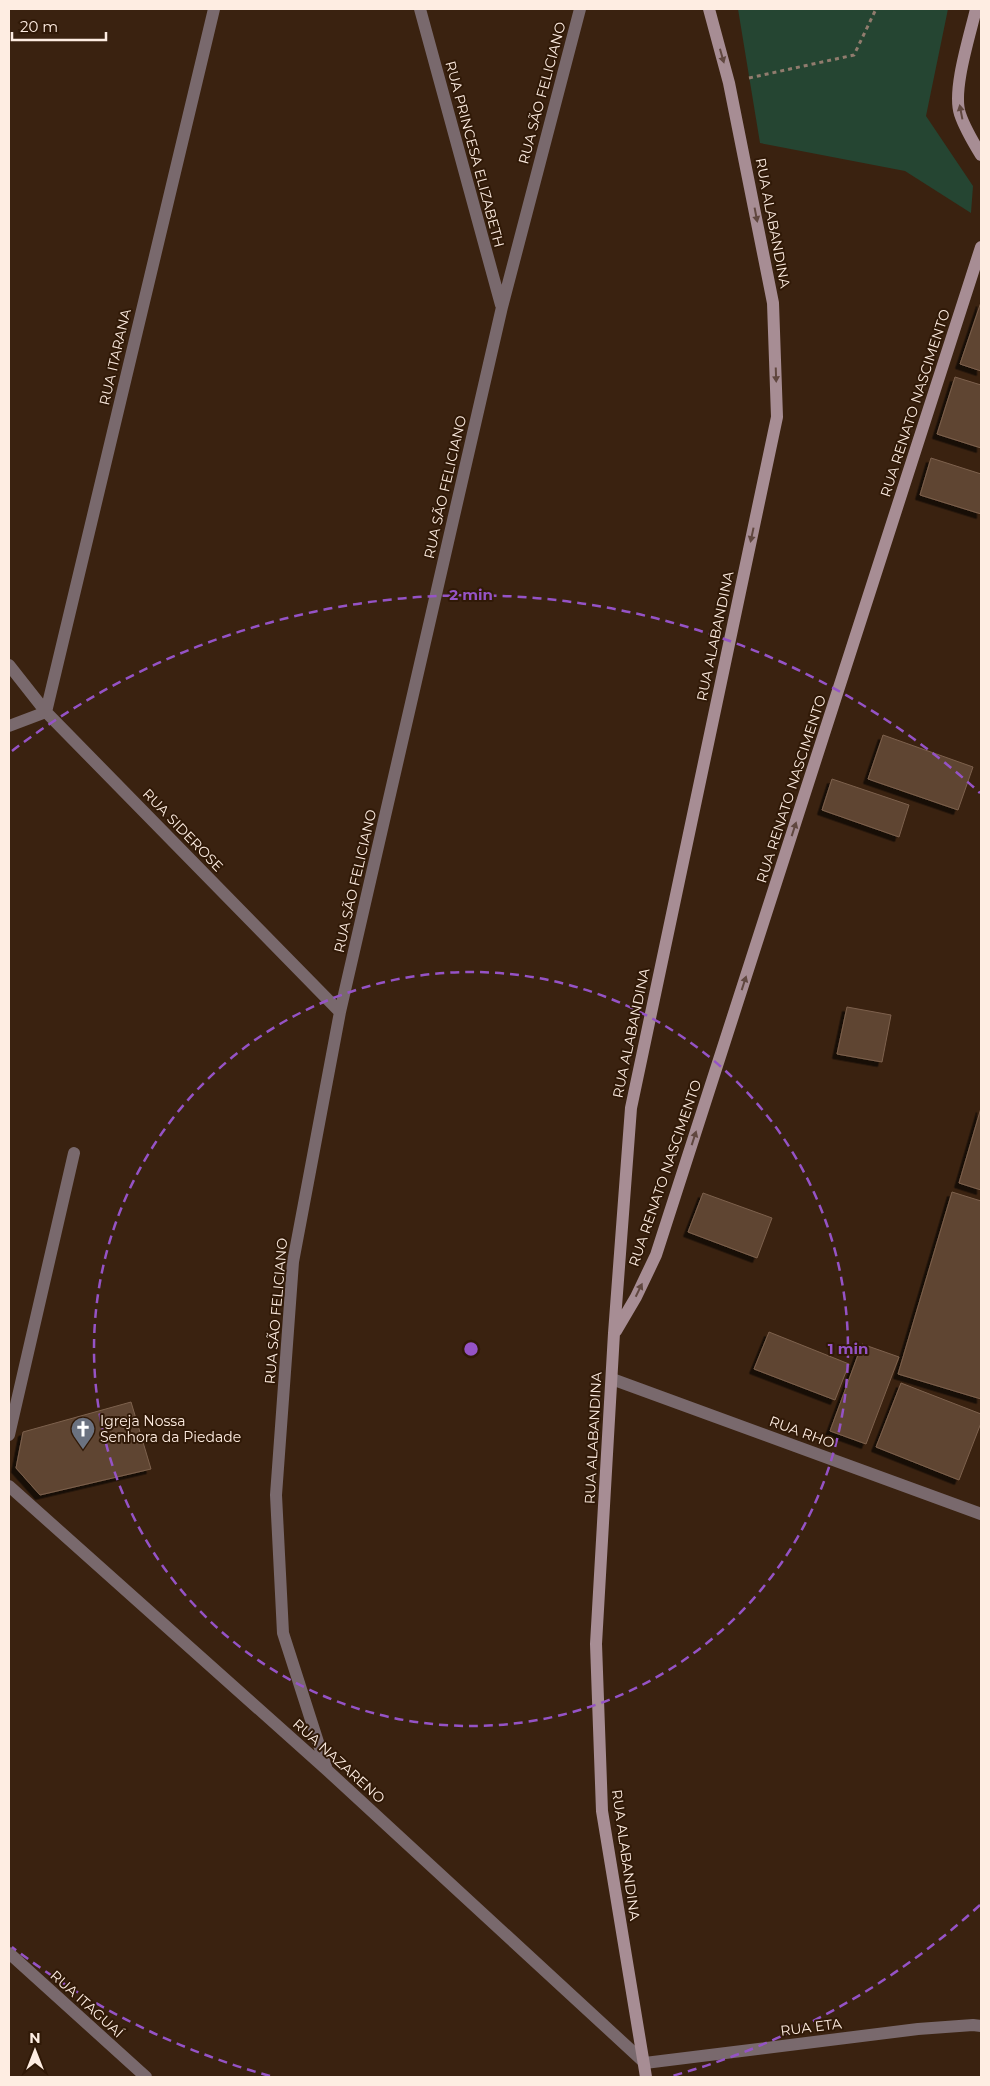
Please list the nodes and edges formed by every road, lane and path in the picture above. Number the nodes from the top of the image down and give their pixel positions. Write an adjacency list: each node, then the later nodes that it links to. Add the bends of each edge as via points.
1 (214, 9): 12 (street, RUA ITARANA)
2 (420, 9): 10 (street, RUA PRINCESA ELIZABETH)
3 (580, 9): 10 (street, RUA SÃO FELICIANO)
4 (709, 9): 7 (street, RUA ALABANDINA, one-way to 7)
5 (876, 9): 7 (path, via 854,55)
6 (976, 9): 8 (street, one-way to 6, via 959,112 959,87)
7 (729, 83): 16 (street, RUA ALABANDINA, one-way to 16, via 773,303 777,417 631,1108)
8 (981, 155)
9 (981, 247): 16 (street, RUA RENATO NASCIMENTO, one-way to 9, via 656,1256)
10 (502, 307): 14 (street, RUA SÃO FELICIANO)
11 (9, 665): 12 (street, RUA SIDEROSE)
12 (46, 712): 13 (street); 14 (street, RUA SIDEROSE)
13 (9, 726)
14 (340, 1012): 21 (street, RUA SÃO FELICIANO, via 293,1262 276,1495 283,1633)
15 (74, 1153): 18 (street)
16 (614, 1333): 17 (street, RUA ALABANDINA)
17 (612, 1378): 20 (street, RUA RHO); 24 (street, RUA ALABANDINA, via 596,1644 602,1811)
18 (9, 1435)
19 (9, 1486): 21 (street, RUA NAZARENO)
20 (981, 1514)
21 (327, 1770): 24 (street, RUA NAZARENO)
22 (9, 1954): 25 (street, RUA ITAGUAÍ)
23 (981, 2026): 24 (street, RUA ETA, via 918,2028)
24 (645, 2064): 26 (street, RUA ALABANDINA)
25 (146, 2077)
26 (646, 2077)

